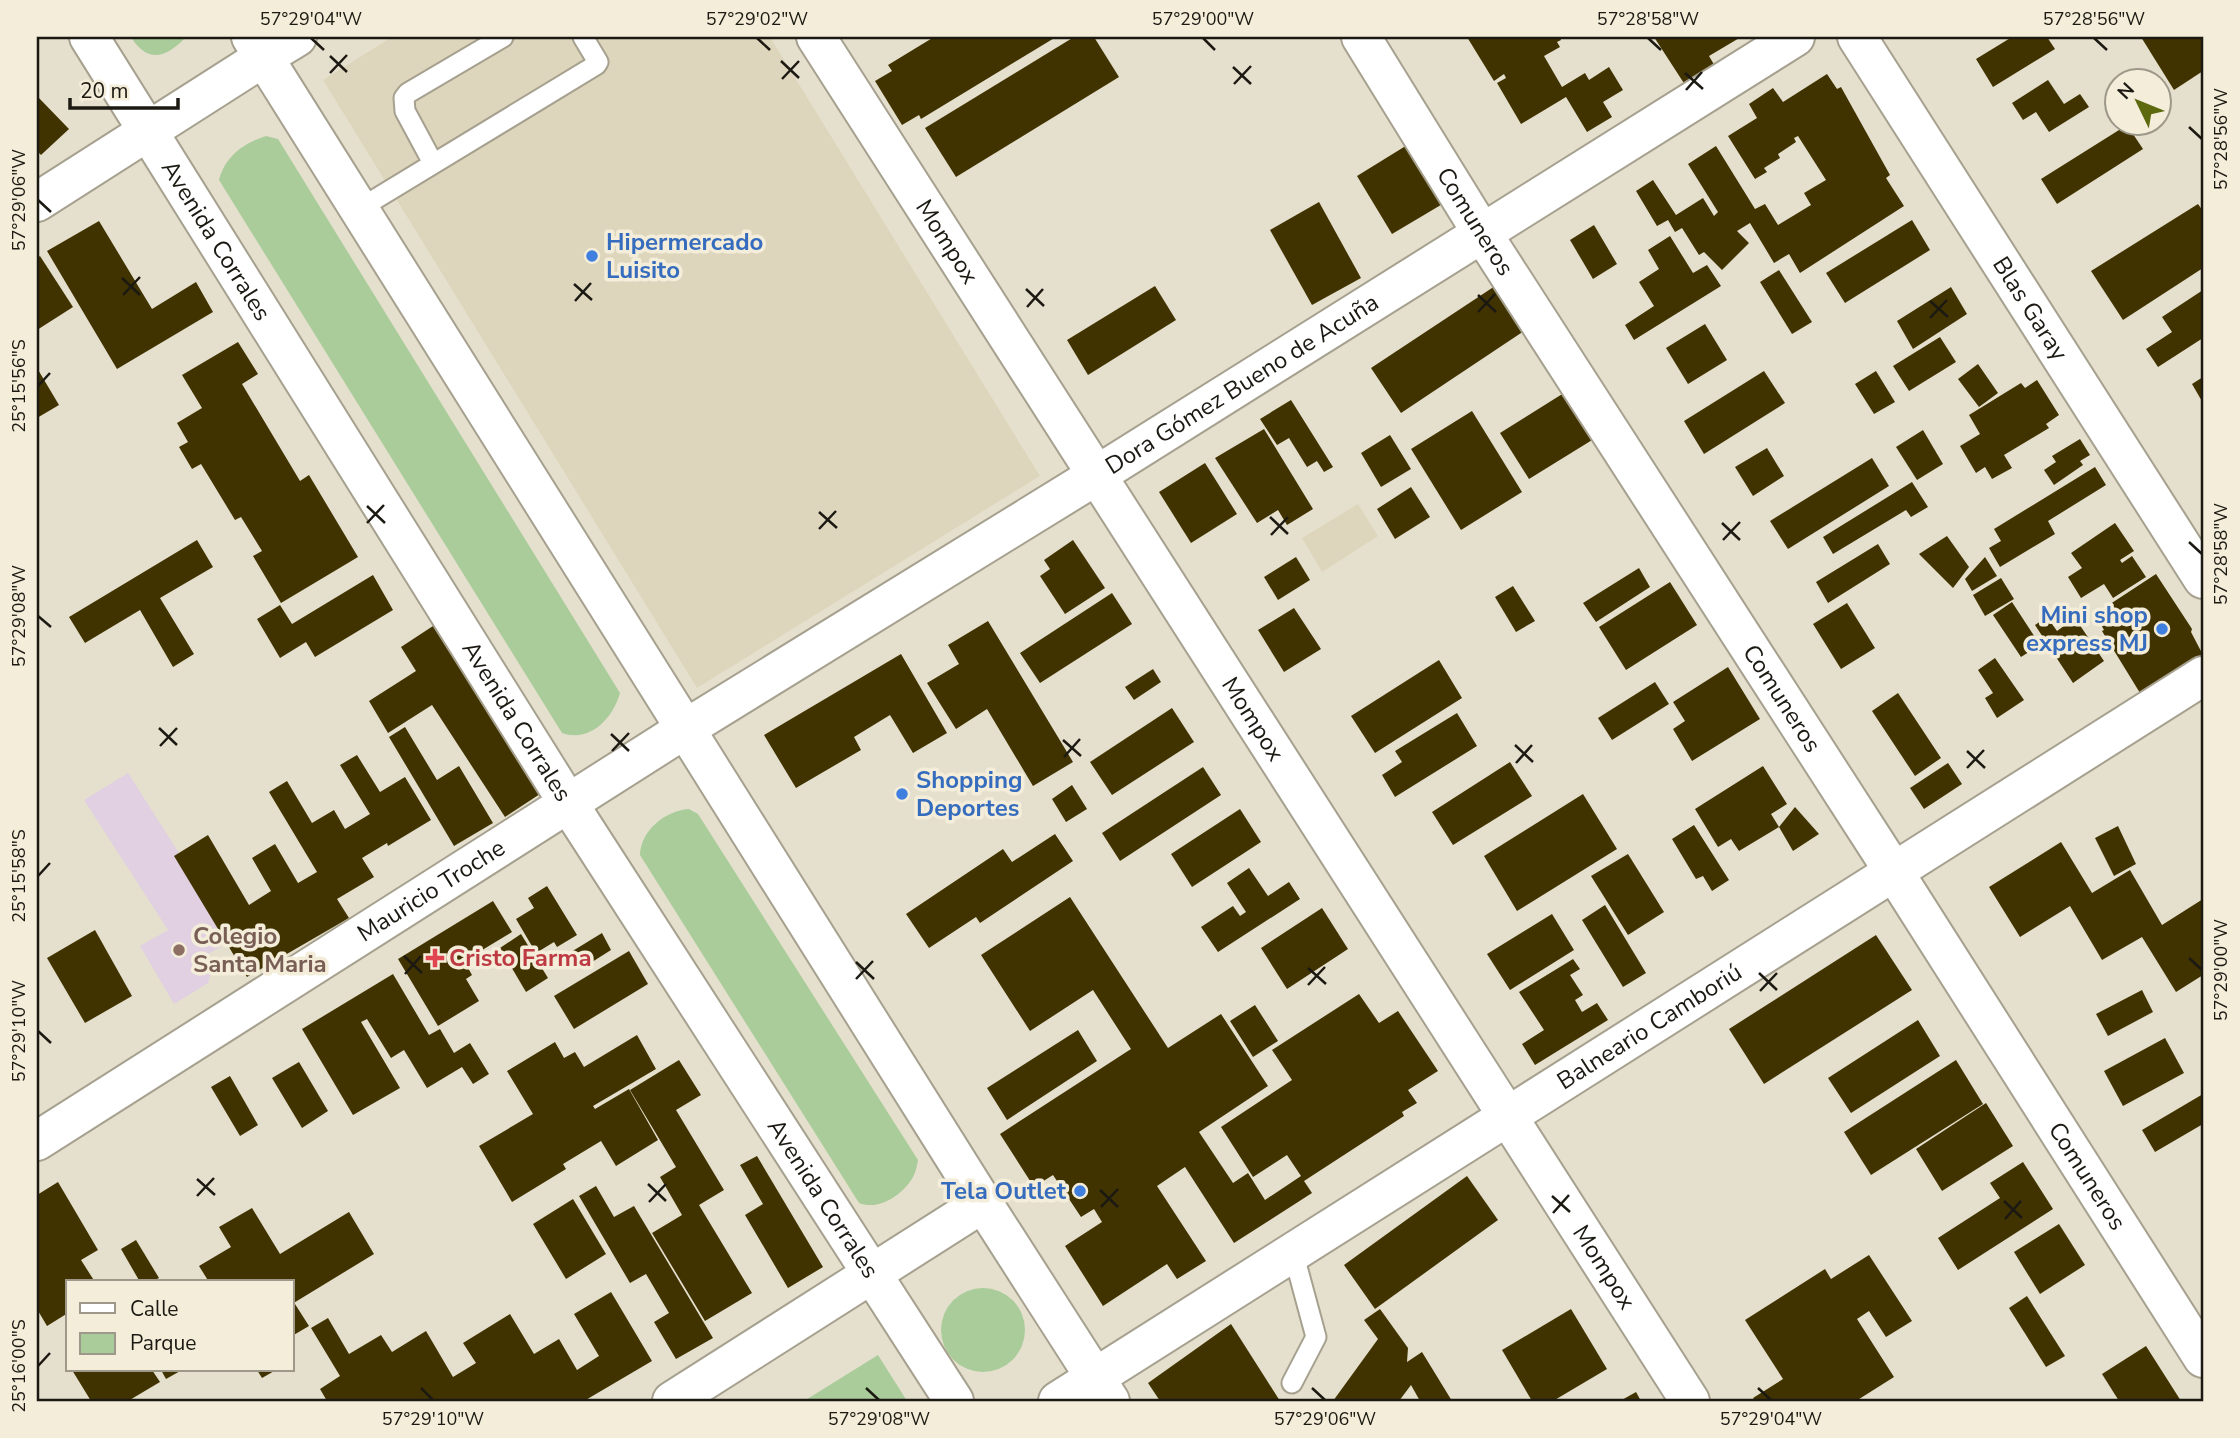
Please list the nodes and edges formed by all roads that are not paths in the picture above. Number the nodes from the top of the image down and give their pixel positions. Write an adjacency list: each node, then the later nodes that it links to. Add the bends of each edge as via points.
1 (89, 37): 10 (street, Avenida Corrales)
2 (297, 37): 9 (street)
3 (503, 37): 11 (lane, via 404,98 405,111)
4 (583, 37): 11 (lane, via 596,65)
5 (816, 37): 15 (street, Mompox)
6 (1361, 37): 14 (street, Comuneros)
7 (1795, 37): 14 (street, Dora Gómez Bueno de Acuña)
8 (1857, 37): 16 (street, Blas Garay)
9 (258, 47): 10 (street); 13 (street)
10 (148, 131): 12 (street); 19 (street, Avenida Corrales)
11 (433, 163): 13 (lane)
12 (37, 202)
13 (359, 209): 18 (street)
14 (1482, 233): 15 (street, Dora Gómez Bueno de Acuña); 20 (street, Comuneros)
15 (1097, 475): 18 (street, Dora Gómez Bueno de Acuña); 21 (street, Mompox)
16 (2203, 579)
17 (2203, 677): 20 (street, Balneario Camboriú)
18 (685, 729): 19 (street, Mauricio Troche); 23 (street)
19 (568, 803): 22 (street, Mauricio Troche); 25 (street, Avenida Corrales)
20 (1894, 872): 21 (street, Balneario Camboriú); 26 (street, Comuneros)
21 (1508, 1117): 24 (street, Balneario Camboriú); 32 (street, Mompox)
22 (37, 1142)
23 (983, 1203): 25 (street); 28 (street)
24 (1293, 1252): 27 (lane, via 1316,1337); 28 (street, Balneario Camboriú)
25 (872, 1275): 29 (street); 30 (street, Avenida Corrales)
26 (2203, 1358)
27 (1292, 1382)
28 (1102, 1389): 31 (street, Balneario Camboriú)
29 (672, 1401)
30 (954, 1401)
31 (1058, 1401)
32 (1690, 1401)

